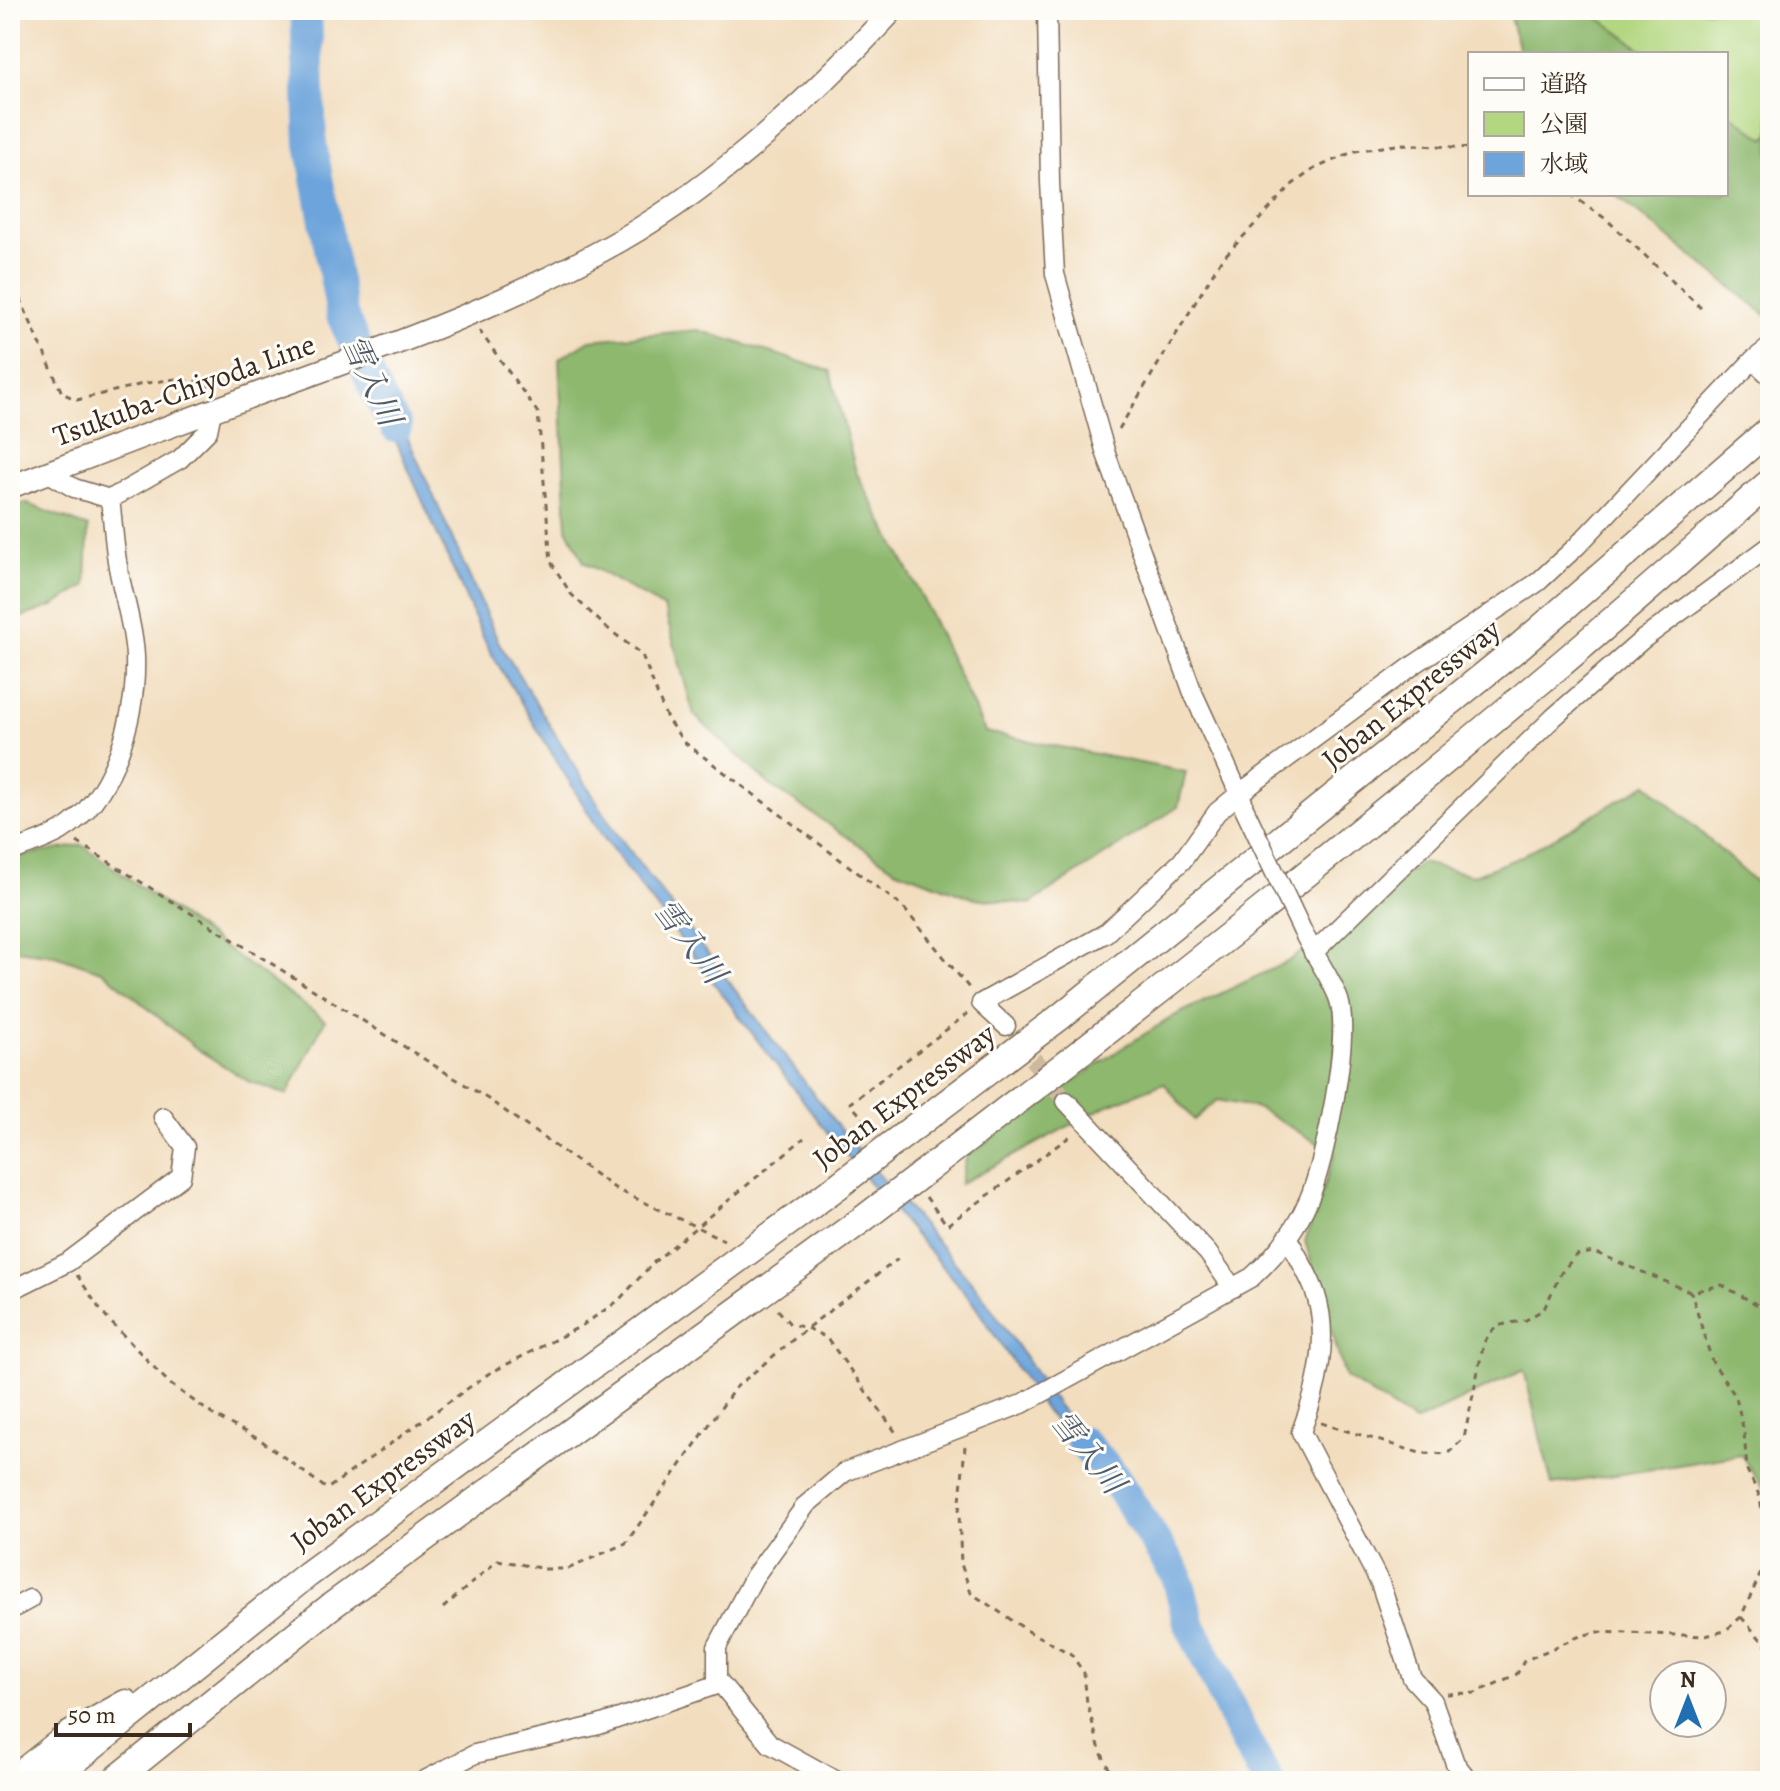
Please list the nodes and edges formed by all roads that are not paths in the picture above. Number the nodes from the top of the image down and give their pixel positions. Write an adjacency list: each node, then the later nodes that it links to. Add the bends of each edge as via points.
1 (893, 10): 6 (main road, Tsukuba-Chiyoda Line, via 785,119 712,179 621,240 516,293 384,349)
2 (1047, 10): 13 (street, via 1055,274 1106,454 1193,693)
3 (1770, 347): 4 (street)
4 (1753, 360): 5 (street); 13 (street, via 1538,582 1415,664)
5 (1769, 375)
6 (212, 411): 8 (main road, Tsukuba-Chiyoda Line); 11 (street, via 208,431 180,459)
7 (1770, 429): 24 (highway, Joban Expressway, bridge, via 1520,646 1060,1017)
8 (47, 472): 10 (main road, Tsukuba-Chiyoda Line); 11 (street, via 74,488)
9 (1770, 482): 28 (highway, bridge, via 1547,676 1082,1052 863,1219 330,1607)
10 (10, 487)
11 (110, 499): 14 (street, via 135,655 134,690 119,755 83,812 62,830)
12 (1770, 546): 15 (street, via 1642,640 1554,717)
13 (1242, 801): 15 (street, bridge); 16 (street, via 1217,812 1182,861 1106,933 981,1003)
14 (10, 852)
15 (1313, 953): 19 (street, via 1339,1001 1338,1078 1318,1172)
16 (1006, 1026)
17 (1066, 1101): 20 (street, via 1208,1253)
18 (163, 1117): 21 (street, via 185,1147 181,1177 68,1262)
19 (1288, 1238): 20 (street, via 1271,1260); 31 (street, via 1316,1294 1322,1327 1321,1355 1301,1432 1380,1583 1412,1678 1433,1701 1455,1763)
20 (1233, 1288): 25 (street, via 1022,1404 845,1472 806,1505 754,1577 717,1647)
21 (10, 1291)
22 (30, 1599): 23 (street)
23 (10, 1610)
24 (189, 1668): 26 (highway, via 69,1735); 27 (highway, Joban Expressway)
25 (719, 1684): 29 (street, via 599,1725 475,1754); 30 (street, via 770,1744)
26 (11, 1781)
27 (50, 1781)
28 (114, 1781)
29 (423, 1781)
30 (837, 1781)
31 (1469, 1781)

